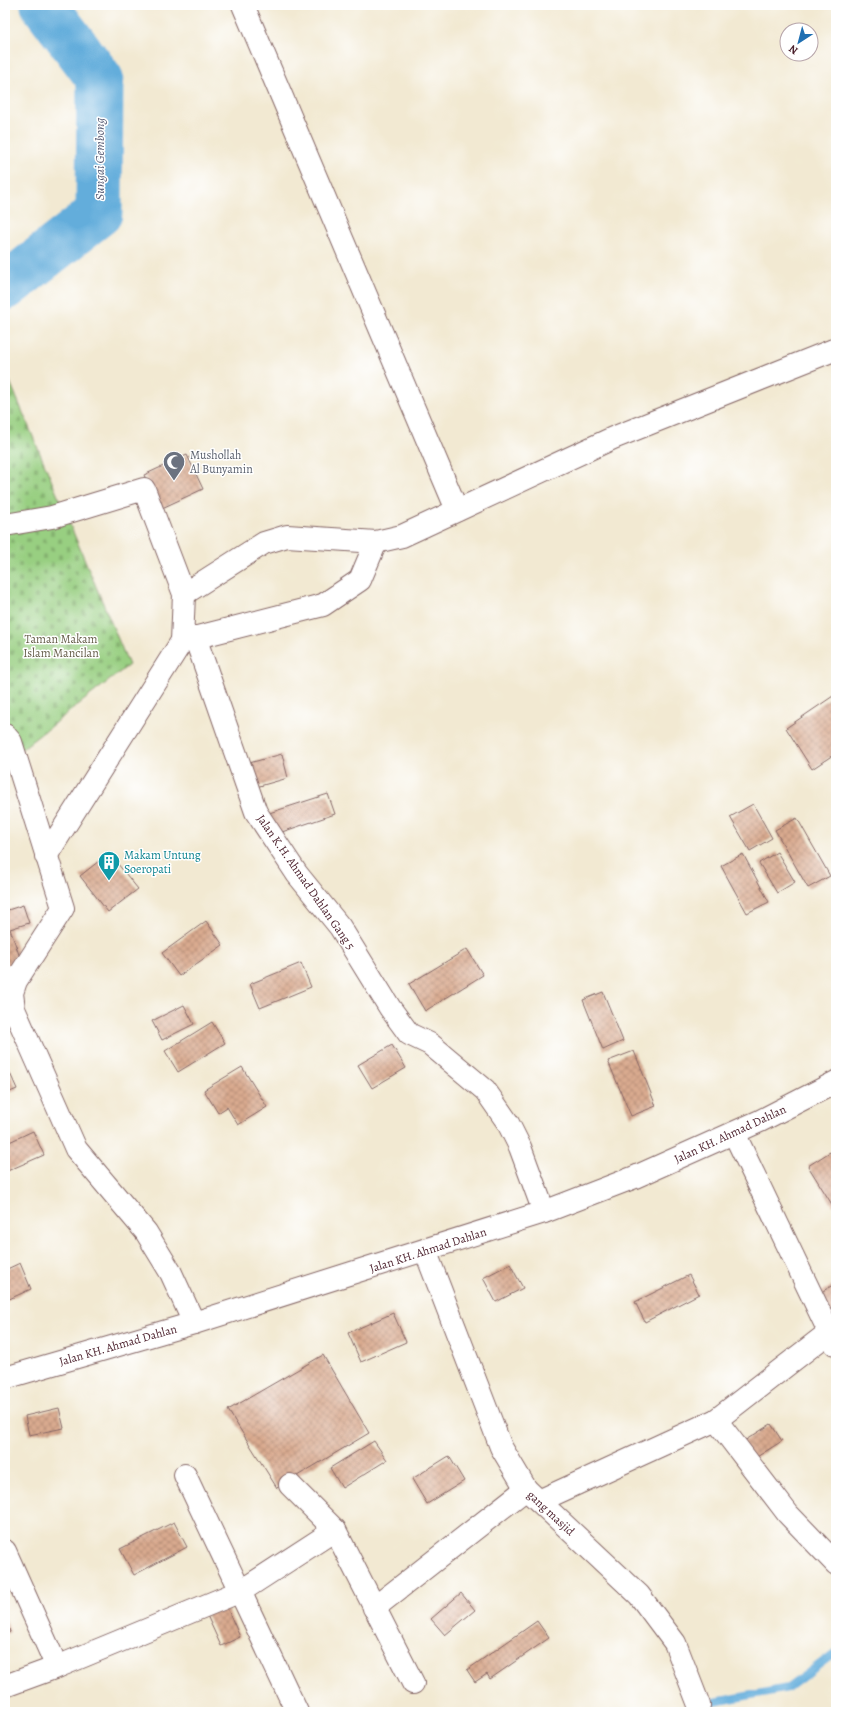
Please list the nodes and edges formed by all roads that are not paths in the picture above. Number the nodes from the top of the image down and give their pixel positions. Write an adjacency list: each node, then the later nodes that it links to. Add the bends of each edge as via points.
1 (243, 5): 3 (street)
2 (836, 349): 3 (street, via 613,438)
3 (457, 510): 5 (street, via 402,536)
4 (5, 525): 6 (street, via 52,517 144,489)
5 (376, 542): 6 (street, via 287,536 276,538); 7 (street, via 360,580 323,605)
6 (184, 594): 7 (street)
7 (188, 639): 9 (street); 12 (street, Jalan K.H. Ahmad Dahlan Gang 5, via 256,812 297,874 340,927 390,1008 410,1034 430,1044 485,1090 508,1123 520,1147)
8 (5, 735): 9 (street, via 11,742)
9 (46, 856): 14 (street, via 63,908 16,980 12,993 14,1009 76,1149 146,1232 171,1273)
10 (836, 1082): 11 (street, Jalan KH. Ahmad Dahlan)
11 (734, 1133): 12 (street, Jalan KH. Ahmad Dahlan, via 635,1177); 15 (street)
12 (544, 1212): 13 (street, Jalan KH. Ahmad Dahlan)
13 (425, 1250): 14 (street, Jalan KH. Ahmad Dahlan); 20 (street, gang masjid, via 501,1447)
14 (194, 1323): 16 (street, Jalan KH. Ahmad Dahlan)
15 (834, 1335): 17 (street)
16 (5, 1378)
17 (716, 1420): 20 (street); 23 (street, via 788,1514)
18 (185, 1475): 24 (street)
19 (290, 1485): 21 (street)
20 (532, 1495): 25 (street); 29 (street, gang masjid, via 639,1595 675,1642)
21 (335, 1530): 24 (street); 25 (street)
22 (5, 1551): 26 (street)
23 (836, 1564)
24 (241, 1591): 26 (street); 30 (street)
25 (374, 1608): 27 (street)
26 (57, 1667): 28 (street)
27 (413, 1683)
28 (5, 1686)
29 (699, 1705)
30 (297, 1712)

